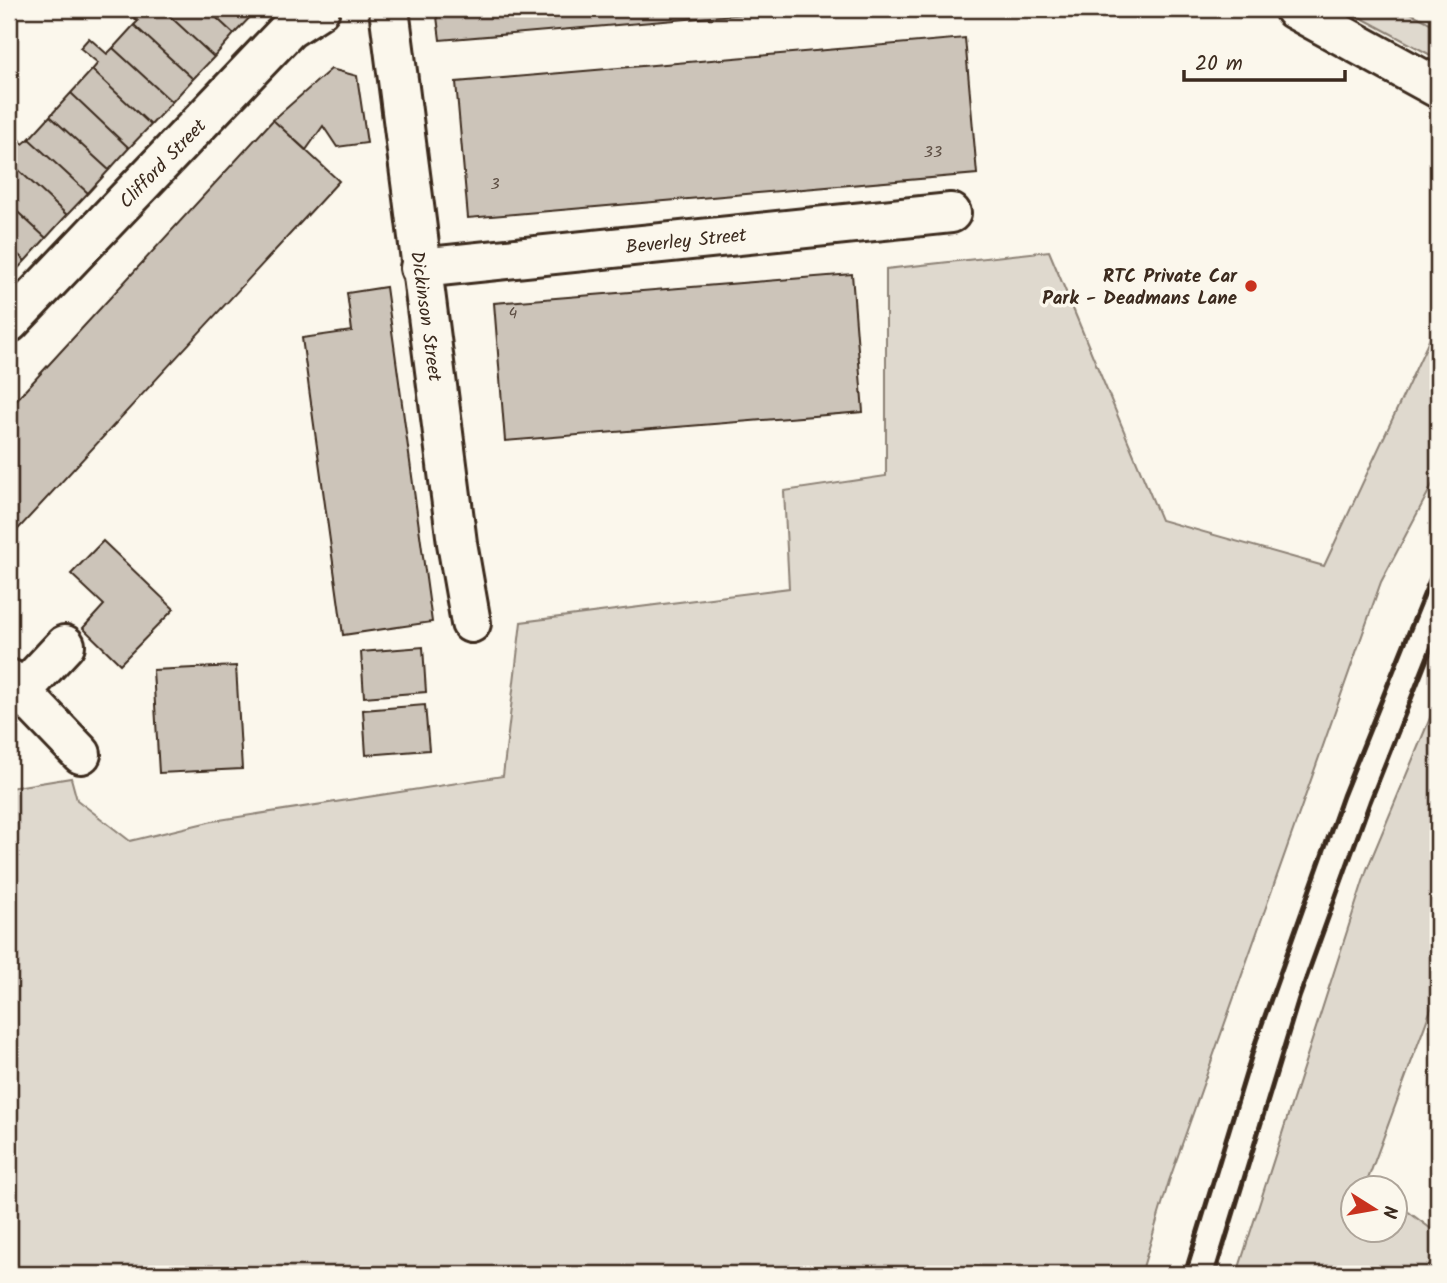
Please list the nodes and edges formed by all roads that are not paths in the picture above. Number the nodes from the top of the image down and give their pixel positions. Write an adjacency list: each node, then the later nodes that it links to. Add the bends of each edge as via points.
1 (320, 9): 7 (street, Clifford Street, via 289,29)
2 (389, 9): 6 (street, Dickinson Street)
3 (1294, 9): 4 (street)
4 (1438, 88)
5 (951, 213): 6 (street, Beverley Street)
6 (420, 268): 8 (street, Dickinson Street)
7 (9, 323)
8 (471, 623)
9 (65, 645): 10 (street)
10 (15, 685): 11 (street)
11 (81, 754)

